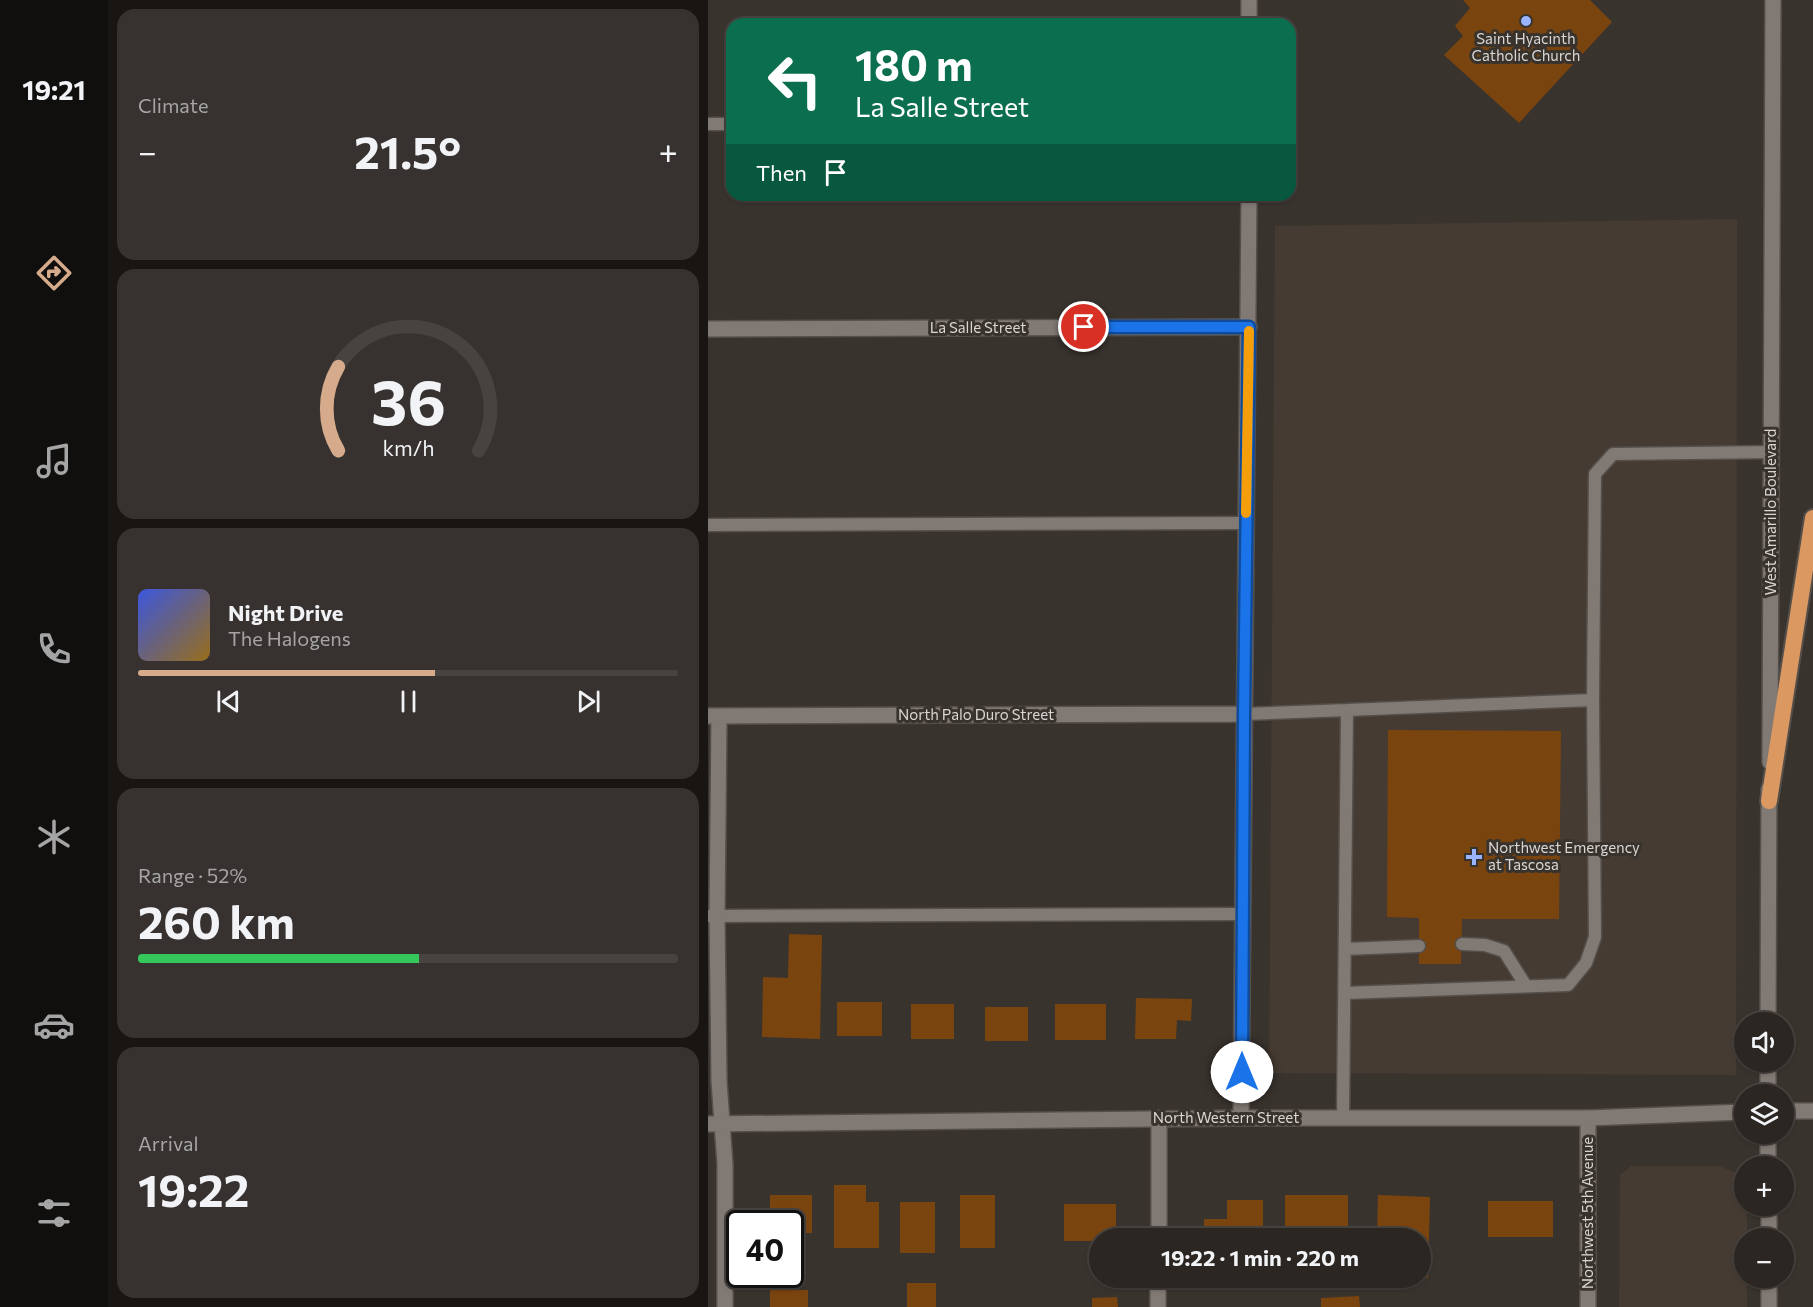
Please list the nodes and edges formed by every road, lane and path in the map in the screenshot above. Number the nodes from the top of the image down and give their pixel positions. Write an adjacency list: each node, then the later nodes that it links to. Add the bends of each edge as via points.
1 (1249, 0): 3 (street)
2 (1773, 0): 9 (street, West Amarillo Boulevard)
3 (1250, 18)
4 (708, 124): 5 (lane)
5 (726, 124)
6 (1249, 201): 7 (street)
7 (1249, 327): 8 (street, La Salle Street); 11 (street)
8 (708, 329)
9 (1771, 452): 13 (lane, via 1613,454 1595,474); 17 (street, West Amarillo Boulevard)
10 (1813, 518): 17 (highway)
11 (1246, 523): 12 (lane); 15 (street)
12 (708, 525)
13 (1593, 700): 14 (lane); 23 (lane, via 1595,937 1586,963 1568,985)
14 (1347, 710): 15 (lane); 22 (lane)
15 (1244, 714): 16 (street, North Palo Duro Street); 18 (street)
16 (713, 716): 19 (street)
17 (1769, 801): 25 (street, West Amarillo Boulevard)
18 (1243, 914): 19 (lane); 29 (street)
19 (713, 916): 33 (street, via 719,1082)
20 (1462, 944): 23 (lane, via 1504,951)
21 (1419, 946): 22 (lane)
22 (1345, 949): 24 (lane)
23 (1526, 986): 24 (lane)
24 (1345, 993): 30 (lane)
25 (1768, 1012)
26 (1794, 1111): 27 (street)
27 (1813, 1111)
28 (1734, 1112): 31 (street, North Western Street)
29 (1241, 1118): 30 (street, North Western Street); 32 (street, North Western Street)
30 (1343, 1118): 31 (street, North Western Street)
31 (1588, 1118): 39 (street, Northwest 5th Avenue)
32 (1159, 1119): 33 (street, North Western Street); 34 (street)
33 (715, 1124): 37 (street, via 725,1164)
34 (1159, 1228)
35 (1158, 1288): 38 (street)
36 (1769, 1288): 40 (street)
37 (724, 1307)
38 (1158, 1307)
39 (1588, 1307)
40 (1769, 1307)

